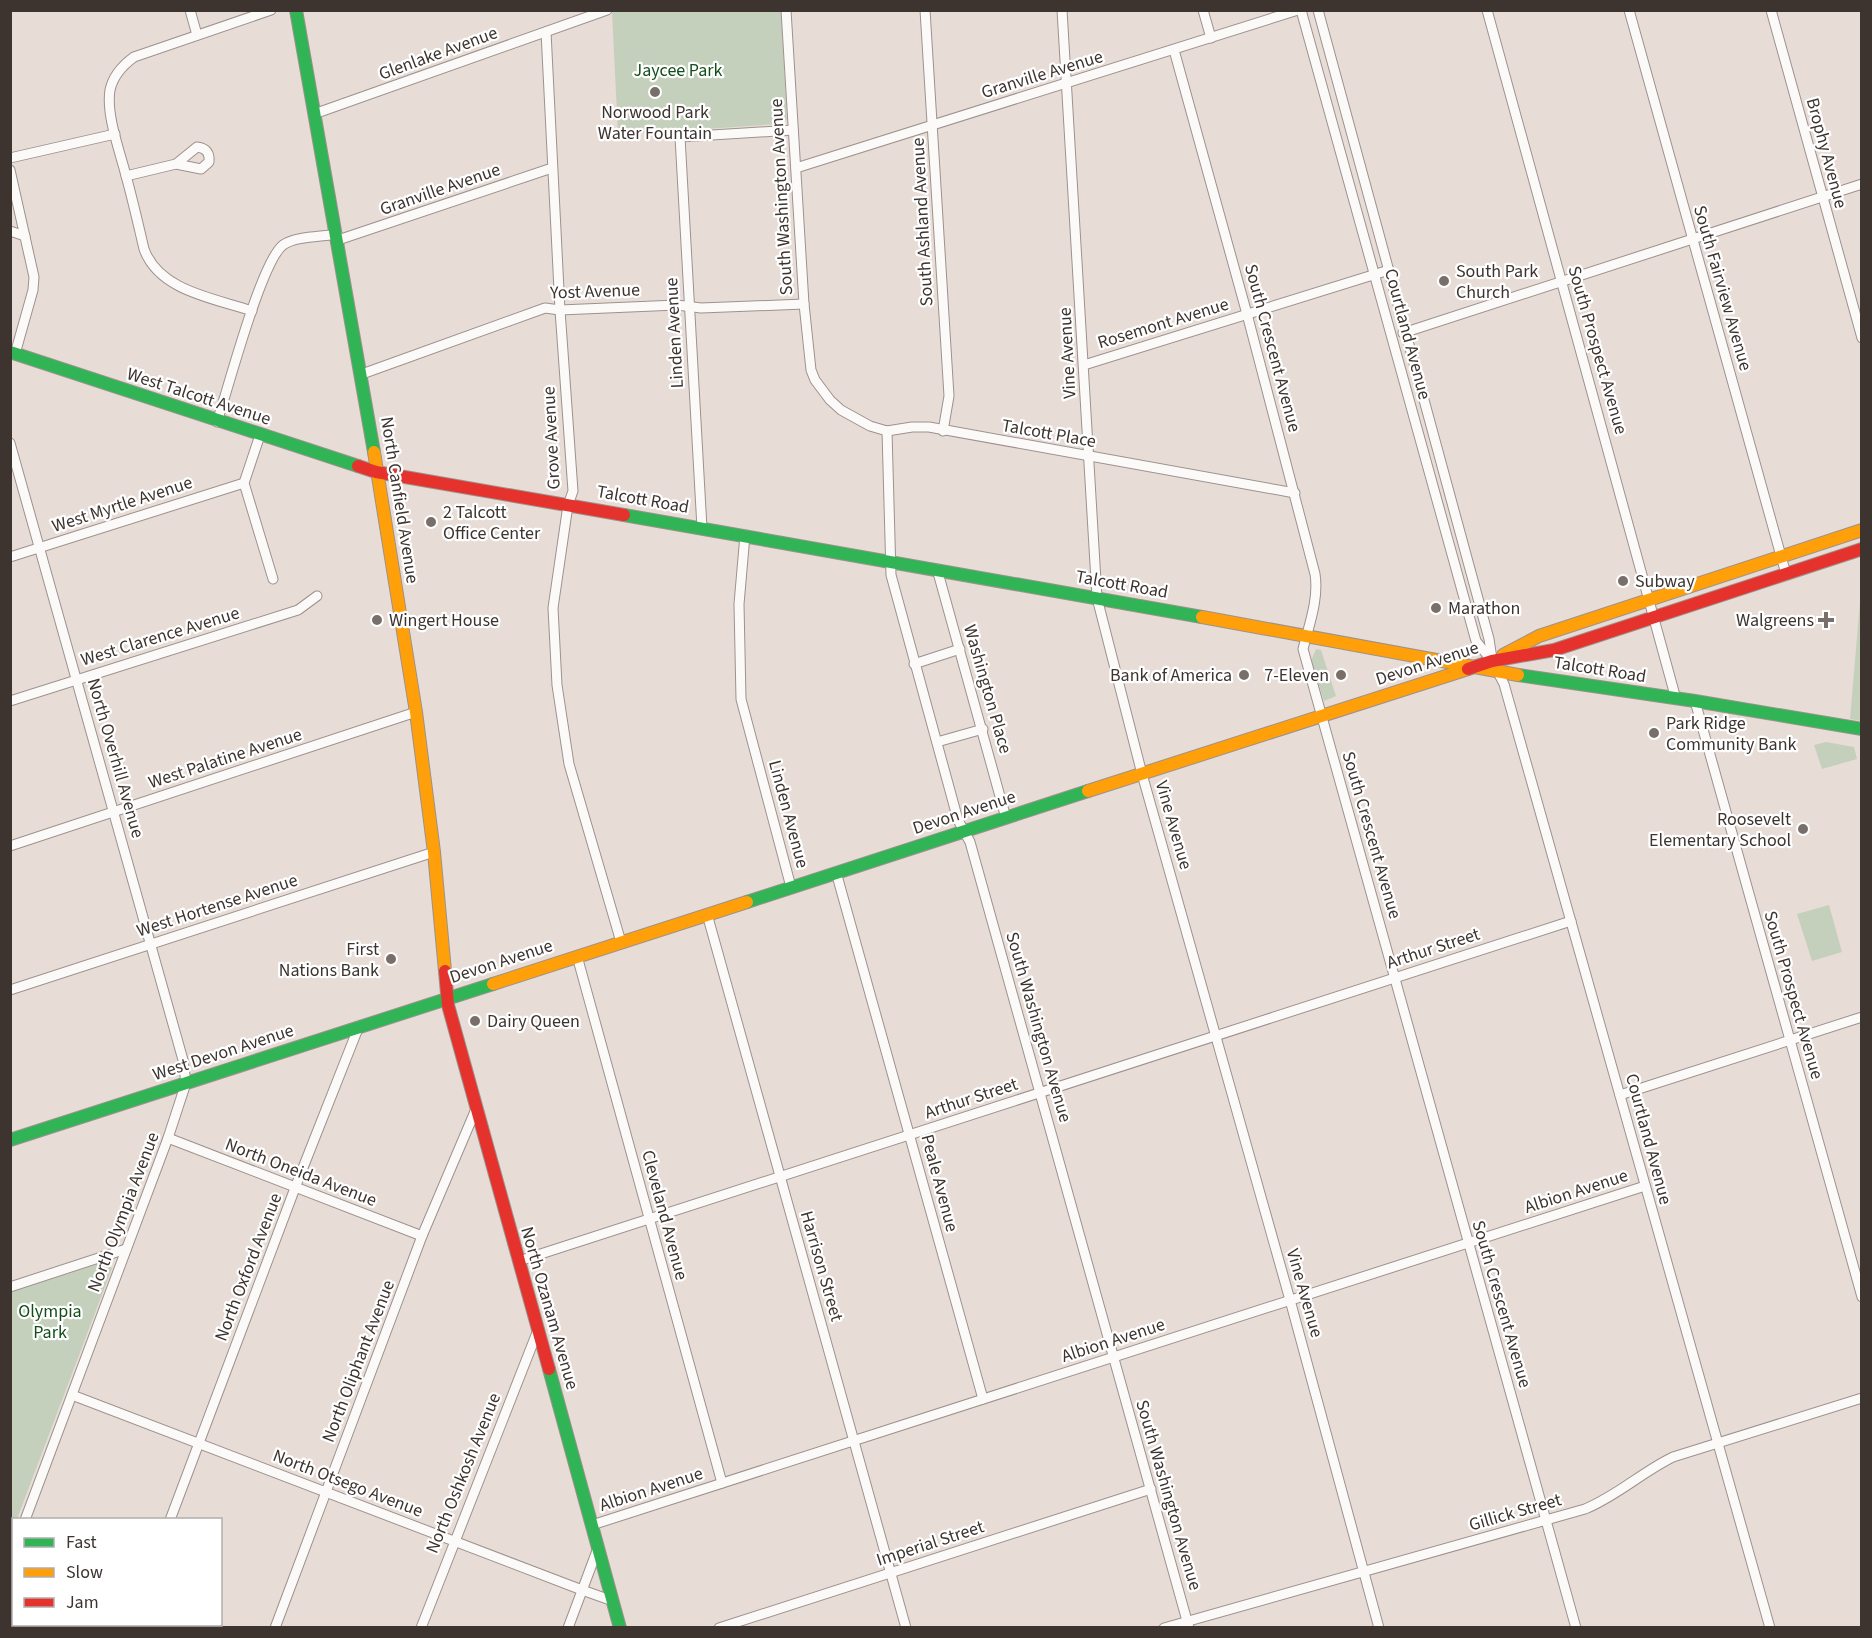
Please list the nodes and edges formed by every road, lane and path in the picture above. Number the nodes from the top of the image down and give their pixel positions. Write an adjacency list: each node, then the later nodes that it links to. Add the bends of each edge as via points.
1 (190, 10): 15 (street)
2 (271, 10): 15 (street)
3 (296, 10): 19 (street, North Canfield Avenue)
4 (607, 10): 14 (street, Glenlake Avenue)
5 (786, 10): 21 (street, South Washington Avenue)
6 (925, 10): 20 (street, South Ashland Avenue)
7 (1062, 10): 18 (street, Vine Avenue)
8 (1203, 10): 16 (street)
9 (1300, 10): 16 (street, Granville Avenue); 36 (street, Courtland Avenue)
10 (1318, 10): 35 (street, Courtland Avenue)
11 (1487, 10): 37 (street, South Prospect Avenue)
12 (1629, 10): 34 (street, South Fairview Avenue)
13 (1771, 10): 30 (street, Brophy Avenue)
14 (546, 32): 19 (street, Glenlake Avenue); 25 (street, Grove Avenue)
15 (197, 35): 22 (street, via 134,57 124,65 111,87)
16 (1211, 38): 17 (street, Granville Avenue)
17 (1174, 50): 18 (street, Granville Avenue); 42 (street, South Crescent Avenue)
18 (1066, 83): 20 (street, Granville Avenue); 47 (street, Vine Avenue)
19 (314, 114): 33 (street, North Canfield Avenue)
20 (933, 125): 26 (street, Granville Avenue); 52 (street, South Ashland Avenue, via 949,396)
21 (793, 130): 26 (street, South Washington Avenue); 39 (street, Linden Avenue, via 680,137)
22 (115, 134): 23 (street); 28 (street)
23 (10, 158)
24 (176, 164): 28 (street)
25 (552, 168): 33 (street, Granville Avenue); 40 (street, Grove Avenue)
26 (796, 168): 38 (street, South Washington Avenue)
27 (10, 170): 32 (street)
28 (126, 176): 41 (street, via 144,249 152,265 177,285)
29 (1862, 184): 30 (street)
30 (1822, 196): 34 (street); 45 (street, Brophy Avenue)
31 (10, 231): 32 (street)
32 (25, 236): 46 (street, via 33,290)
33 (337, 237): 41 (street, via 291,241 276,252); 48 (street, North Canfield Avenue)
34 (1692, 238): 37 (street); 66 (street, South Fairview Avenue)
35 (1389, 270): 36 (street, Rosemont Avenue); 43 (street, Courtland Avenue)
36 (1375, 274): 42 (street, Rosemont Avenue); 44 (street, Courtland Avenue)
37 (1562, 281): 43 (street); 73 (street, South Prospect Avenue)
38 (804, 303): 39 (street, Yost Avenue); 49 (street, South Washington Avenue)
39 (688, 306): 40 (street, Yost Avenue); 60 (street, Linden Avenue)
40 (561, 310): 48 (street, Yost Avenue, via 544,308); 59 (street, Grove Avenue, via 573,491)
41 (252, 311): 50 (street)
42 (1247, 314): 47 (street, Rosemont Avenue); 58 (street, South Crescent Avenue)
43 (1406, 332): 44 (street); 79 (street, Courtland Avenue)
44 (1392, 336): 79 (street, Courtland Avenue, via 1476,641)
45 (1862, 338)
46 (13, 353): 50 (street, West Talcott Avenue)
47 (1084, 364): 55 (street, Vine Avenue)
48 (362, 374): 56 (street, North Canfield Avenue)
49 (815, 380): 51 (street, Talcott Place, via 841,410)
50 (217, 422): 53 (street, West Talcott Avenue)
51 (887, 431): 52 (street, Talcott Place, via 921,426); 67 (street, South Washington Avenue)
52 (943, 431): 55 (street, Talcott Place)
53 (260, 435): 56 (street, West Talcott Avenue); 57 (street)
54 (10, 443): 63 (street, North Overhill Avenue)
55 (1089, 457): 58 (street, Talcott Place); 72 (street, Vine Avenue)
56 (376, 472): 59 (street, Talcott Road); 84 (street, North Canfield Avenue)
57 (244, 483): 63 (street, West Myrtle Avenue); 70 (street)
58 (1295, 493): 75 (street, South Crescent Avenue, via 1316,580)
59 (568, 505): 60 (street, Talcott Road); 99 (street, Grove Avenue, via 553,608 557,685 569,764)
60 (702, 528): 62 (street, Talcott Road)
61 (1862, 530): 66 (street, Devon Avenue)
62 (745, 536): 67 (street, Talcott Road); 96 (street, Linden Avenue, via 739,604 741,699)
63 (40, 548): 65 (street, West Myrtle Avenue); 80 (street, North Overhill Avenue)
64 (1862, 549): 69 (street, Devon Avenue)
65 (10, 557)
66 (1781, 557): 69 (street, South Fairview Avenue); 73 (street, Devon Avenue)
67 (891, 561): 68 (street, Talcott Road); 77 (street, South Washington Avenue, via 891,575)
68 (937, 568): 72 (street, Talcott Road); 76 (street, Washington Place)
69 (1786, 574): 74 (street, Devon Avenue)
70 (273, 579)
71 (316, 596): 80 (street, West Clarence Avenue, via 298,610)
72 (1097, 598): 75 (street, Talcott Road); 89 (street, Vine Avenue)
73 (1650, 600): 74 (street, South Prospect Avenue); 79 (street, Devon Avenue, via 1539,636)
74 (1655, 617): 79 (street, Devon Avenue); 81 (street, South Prospect Avenue)
75 (1307, 636): 78 (street, Talcott Road); 85 (street, South Crescent Avenue, via 1303,649)
76 (960, 649): 77 (street); 86 (street, Washington Place)
77 (914, 664): 88 (street, South Washington Avenue)
78 (1473, 667): 79 (street, Devon Avenue); 85 (street, Devon Avenue)
79 (1495, 667): 81 (street, Talcott Road); 98 (street, Courtland Avenue, via 1504,684)
80 (77, 680): 82 (street, West Clarence Avenue); 90 (street, North Overhill Avenue)
81 (1676, 699): 83 (street, Talcott Road)
82 (10, 701)
83 (1695, 701): 87 (street, Talcott Road); 108 (street, South Prospect Avenue)
84 (416, 712): 90 (street, West Palatine Avenue); 94 (street, North Canfield Avenue)
85 (1322, 716): 89 (street, Devon Avenue); 102 (street, South Crescent Avenue)
86 (982, 729): 88 (street); 91 (street, Washington Place)
87 (1862, 729)
88 (937, 742): 92 (street, South Washington Avenue)
89 (1142, 774): 91 (street, Devon Avenue); 107 (street, Vine Avenue)
90 (114, 812): 93 (street, West Palatine Avenue); 100 (street, North Overhill Avenue)
91 (1006, 818): 92 (street, Devon Avenue)
92 (964, 831): 95 (street, Devon Avenue); 110 (street, South Washington Avenue)
93 (10, 846)
94 (434, 852): 100 (street, West Hortense Avenue); 104 (street, North Canfield Avenue)
95 (836, 872): 96 (street, Devon Avenue); 113 (street, Peale Avenue)
96 (791, 887): 97 (street, Devon Avenue)
97 (707, 914): 99 (street, Devon Avenue); 116 (street, Harrison Street)
98 (1570, 921): 102 (street, Arthur Street); 111 (street, Courtland Avenue)
99 (621, 942): 101 (street, Devon Avenue)
100 (151, 944): 103 (street, West Hortense Avenue); 109 (street, North Overhill Avenue)
101 (577, 956): 104 (street, Devon Avenue); 119 (street, Cleveland Avenue)
102 (1394, 978): 107 (street, Arthur Street); 121 (street, South Crescent Avenue)
103 (10, 990)
104 (447, 998): 106 (street, West Devon Avenue); 112 (street, North Ozanam Avenue)
105 (1862, 1017): 108 (street)
106 (359, 1026): 109 (street, West Devon Avenue); 118 (street, North Oxford Avenue)
107 (1216, 1036): 110 (street, Arthur Street); 126 (street, Vine Avenue)
108 (1789, 1041): 111 (street); 125 (street, South Prospect Avenue)
109 (186, 1083): 114 (street, North Olympia Avenue); 115 (street, West Devon Avenue)
110 (1040, 1093): 113 (street, Arthur Street); 128 (street, South Washington Avenue)
111 (1620, 1095): 117 (street, Courtland Avenue)
112 (476, 1109): 120 (street, North Oliphant Avenue); 123 (street, North Ozanam Avenue)
113 (910, 1135): 116 (street, Arthur Street); 131 (street, Peale Avenue)
114 (168, 1138): 118 (street, North Oneida Avenue); 122 (street, North Olympia Avenue)
115 (10, 1140)
116 (780, 1177): 119 (street, Arthur Street); 132 (street, Harrison Street)
117 (1645, 1186): 121 (street, Albion Avenue); 133 (street, Courtland Avenue)
118 (295, 1188): 120 (street, North Oneida Avenue); 134 (street, North Oxford Avenue)
119 (649, 1219): 123 (street, Arthur Street); 135 (street, Cleveland Avenue)
120 (422, 1236): 137 (street, North Oliphant Avenue)
121 (1468, 1243): 126 (street, Albion Avenue); 140 (street, South Crescent Avenue)
122 (126, 1249): 124 (street); 129 (street, North Olympia Avenue)
123 (519, 1262): 127 (street, North Ozanam Avenue)
124 (10, 1287)
125 (1862, 1297)
126 (1290, 1300): 128 (street, Albion Avenue); 144 (street, Vine Avenue)
127 (538, 1330): 141 (street, North Ozanam Avenue); 142 (street, North Oshkosh Avenue)
128 (1114, 1357): 131 (street, Albion Avenue); 136 (street, South Washington Avenue)
129 (72, 1395): 134 (street, North Otsego Avenue); 138 (street, North Olympia Avenue)
130 (1862, 1398): 133 (street, Gillick Street)
131 (983, 1399): 132 (street, Albion Avenue)
132 (854, 1441): 135 (street, Albion Avenue); 145 (street, Harrison Street)
133 (1717, 1443): 140 (street, Gillick Street, via 1650,1468 1599,1503); 158 (street, Courtland Avenue)
134 (199, 1444): 137 (street, North Otsego Avenue); 139 (street, North Oxford Avenue)
135 (722, 1483): 141 (street, Albion Avenue)
136 (1151, 1490): 145 (street, Imperial Street); 148 (street, South Washington Avenue)
137 (326, 1493): 142 (street, North Otsego Avenue); 149 (street, North Oliphant Avenue)
138 (26, 1518)
139 (171, 1518)
140 (1546, 1521): 144 (street, Gillick Street); 157 (street, South Crescent Avenue)
141 (592, 1525): 143 (street, North Ozanam Avenue)
142 (453, 1541): 146 (street, North Otsego Avenue); 150 (street, North Oshkosh Avenue)
143 (598, 1548): 146 (street); 147 (street, North Ozanam Avenue)
144 (1364, 1571): 148 (street, Gillick Street); 156 (street, Vine Avenue)
145 (891, 1573): 153 (street, Imperial Street); 154 (street, Harrison Street)
146 (582, 1590): 147 (street, North Otsego Avenue); 151 (street)
147 (613, 1601): 152 (street, North Ozanam Avenue)
148 (1188, 1624): 155 (street, Gillick Street)
149 (276, 1628)
150 (421, 1628)
151 (568, 1628)
152 (620, 1628)
153 (719, 1628)
154 (906, 1628)
155 (1164, 1628)
156 (1379, 1628)
157 (1576, 1628)
158 (1770, 1628)

